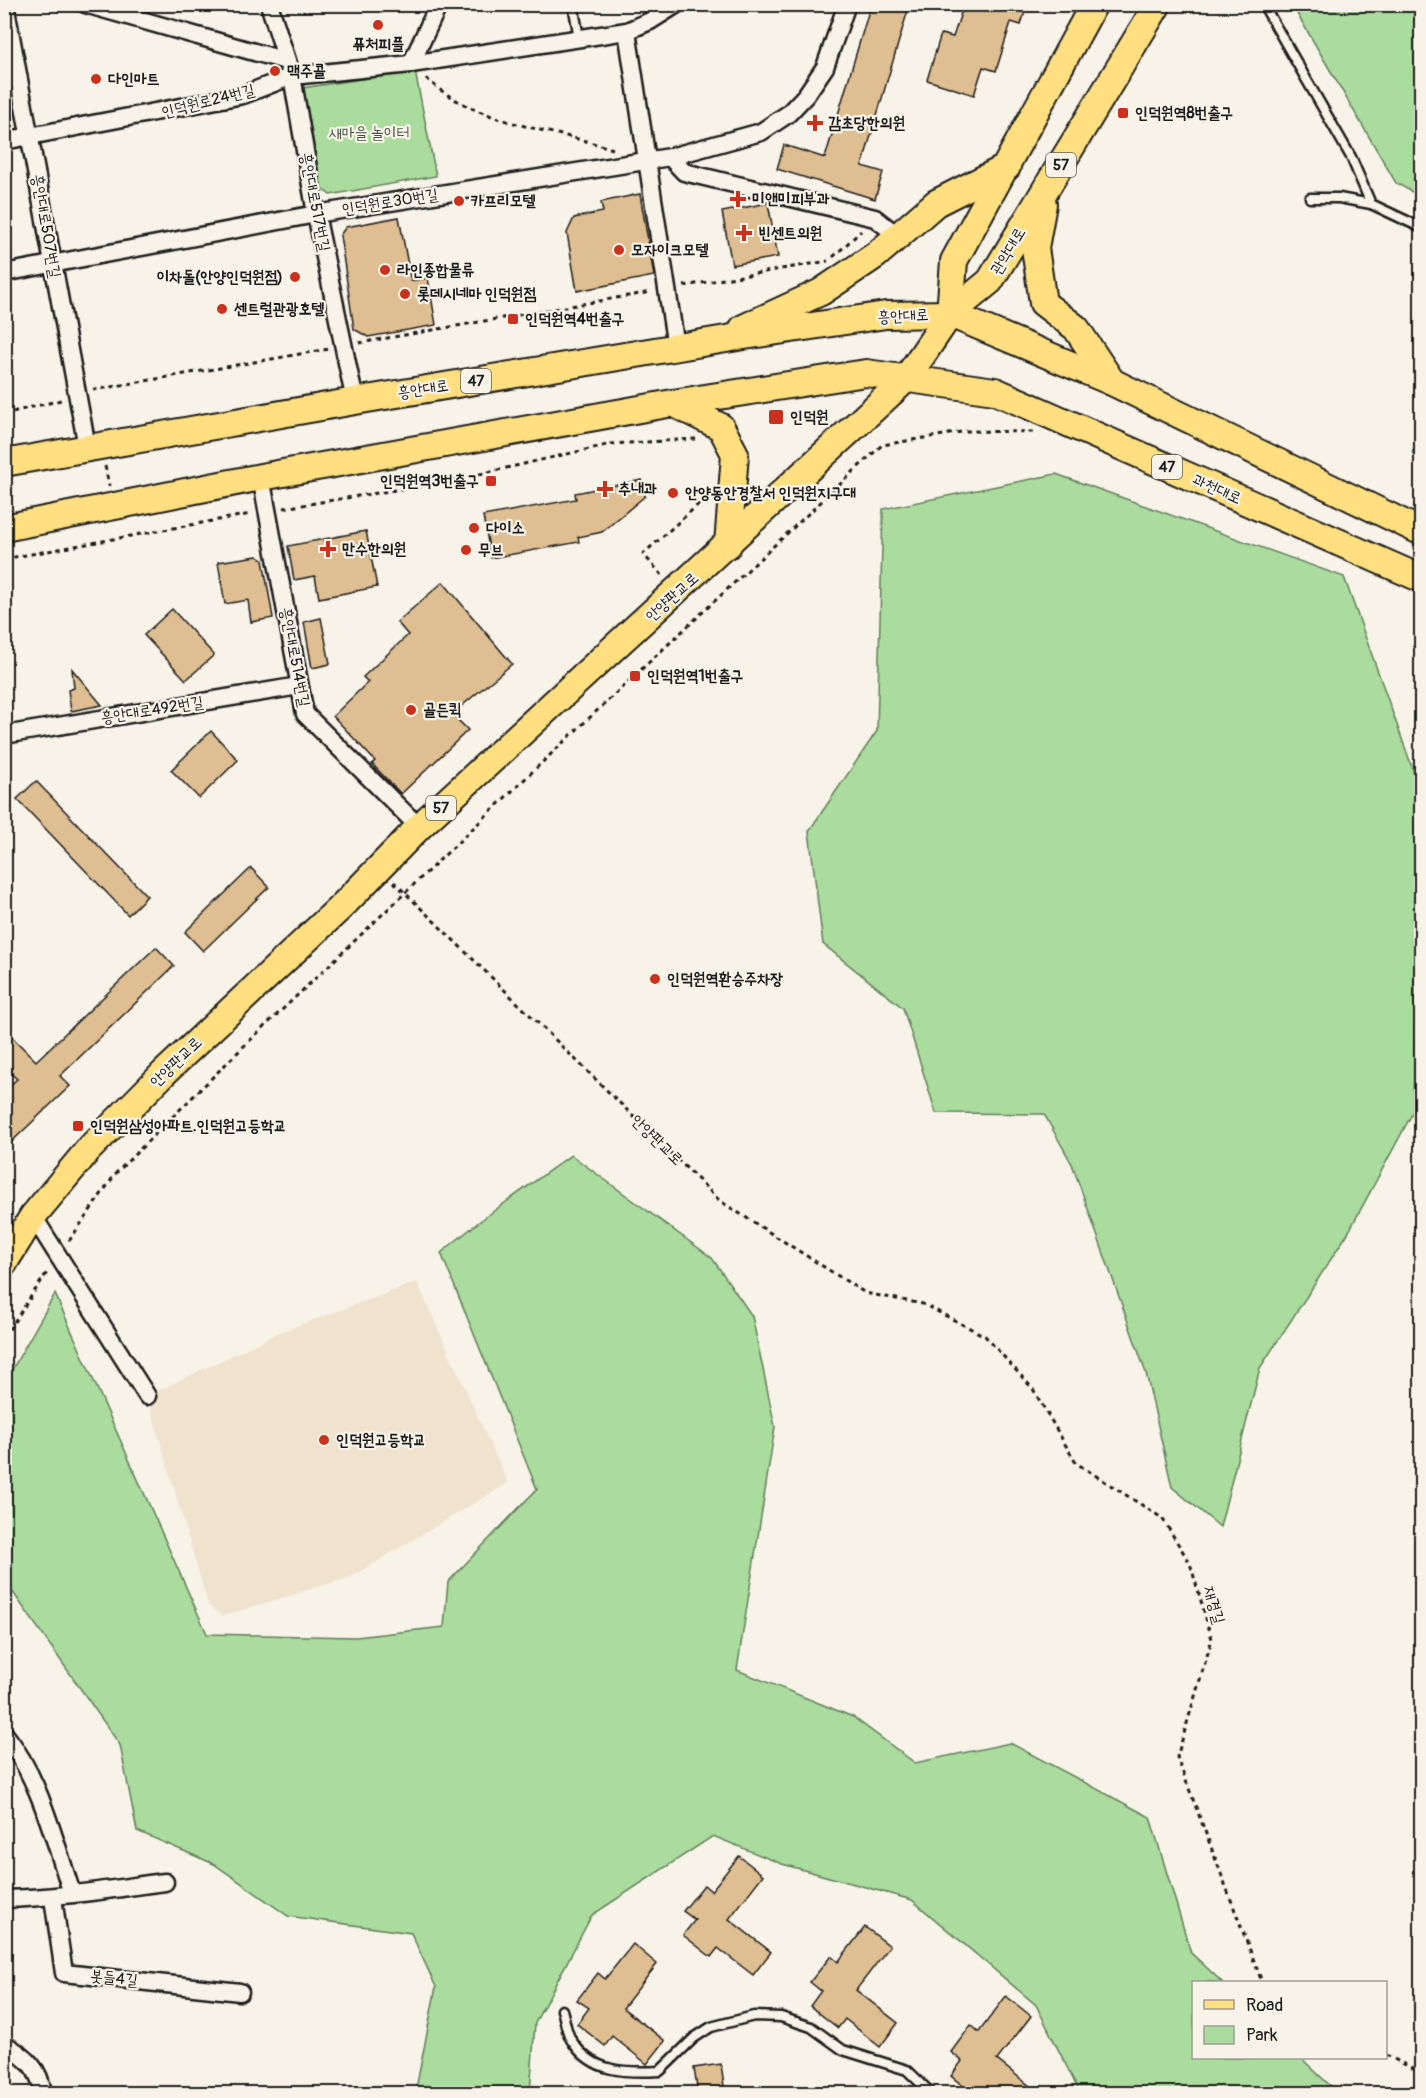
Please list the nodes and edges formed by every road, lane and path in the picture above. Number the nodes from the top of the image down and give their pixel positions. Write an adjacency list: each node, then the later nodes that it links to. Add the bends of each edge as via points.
1 (5, 4): 15 (street, 흥안대로507번길)
2 (86, 4): 14 (street)
3 (269, 4): 14 (street, 흥안대로517번길)
4 (439, 4): 13 (street)
5 (573, 4): 12 (lane)
6 (677, 4): 11 (street, 인덕원로24번길)
7 (847, 4): 18 (street, 인덕원로30번길, via 825,67 788,114 761,132)
8 (1094, 4): 20 (main road, 57)
9 (1158, 4): 21 (main road, 관악대로 / 57)
10 (1263, 4): 23 (lane, via 1351,157)
11 (627, 31): 12 (street, 인덕원로24번길); 19 (street)
12 (579, 38): 13 (street, 인덕원로24번길)
13 (411, 64): 14 (street, 인덕원로24번길); 17 (path, via 440,91 501,121 574,136)
14 (289, 69): 15 (street, 인덕원로24번길, via 243,95); 24 (street, 흥안대로517번길)
15 (30, 136): 16 (street, 인덕원로24번길); 28 (street, 흥안대로507번길)
16 (4, 141)
17 (615, 150)
18 (670, 156): 19 (street, 인덕원로30번길); 25 (street, via 684,172)
19 (646, 160): 24 (street, 인덕원로30번길); 30 (street)
20 (1007, 166): 27 (main road, via 936,202); 31 (main road, 57, via 954,261)
21 (1046, 189): 31 (main road, 관악대로 / 57, via 990,281); 36 (main road, via 1035,248 1043,303 1076,328)
22 (1310, 198): 23 (lane)
23 (1371, 204): 26 (lane)
24 (316, 214): 28 (street, 인덕원로30번길); 33 (street, 흥안대로517번길)
25 (875, 218): 27 (street); 30 (path, via 828,261)
26 (1422, 228)
27 (898, 236): 32 (main road, via 821,292)
28 (52, 264): 29 (street, 인덕원로30번길); 37 (street, 흥안대로507번길)
29 (4, 273)
30 (667, 289): 33 (path); 34 (street)
31 (950, 314): 32 (main road, 흥안대로 / 47, via 886,315); 35 (main road, 안양판교로 / 57); 36 (main road, 47)
32 (715, 341): 34 (main road, 흥안대로 / 47)
33 (343, 346): 37 (path); 38 (street, 흥안대로517번길)
34 (676, 347): 38 (main road, 흥안대로 / 47)
35 (906, 379): 39 (main road, 47, via 866,373); 50 (main road, 안양판교로 / 57); 52 (main road, 과천대로 / 47, via 995,391)
36 (1112, 382): 49 (main road, 47)
37 (77, 395): 40 (path); 43 (street, 흥안대로507번길)
38 (355, 401): 43 (main road, 흥안대로 / 47)
39 (673, 403): 45 (main road, 47); 50 (main road, via 721,427 735,454)
40 (4, 414)
41 (1035, 432): 58 (path, via 967,431 882,445)
42 (705, 439): 47 (path, via 611,444 445,482)
43 (87, 447): 44 (main road, 흥안대로 / 47)
44 (4, 463)
45 (261, 477): 47 (street, 흥안대로514번길); 48 (main road, 47)
46 (716, 488): 53 (path, via 643,554)
47 (267, 511): 51 (path); 54 (street, 흥안대로514번길)
48 (4, 528)
49 (1422, 532)
50 (728, 545): 53 (main road, 안양판교로 / 57)
51 (4, 559)
52 (1422, 579)
53 (677, 592): 56 (main road, 안양판교로 / 57)
54 (298, 686): 55 (street, 흥안대로492번길); 56 (street, 흥안대로514번길, via 305,714)
55 (4, 735)
56 (419, 827): 57 (main road, 안양판교로 / 57)
57 (380, 868): 58 (path, 안양판교로); 59 (main road, 안양판교로 / 57, via 164,1072 88,1150)
58 (406, 894): 60 (path, via 305,987 116,1173); 62 (path, 안양판교로, via 720,1201 865,1293 923,1304)
59 (33, 1216): 60 (street); 61 (main road, 안양판교로 / 57)
60 (58, 1256): 63 (path); 64 (street)
61 (4, 1263)
62 (985, 1336): 70 (path, 재경길, via 1033,1389 1076,1463 1162,1518 1190,1563 1212,1639 1177,1757)
63 (4, 1337)
64 (147, 1396)
65 (4, 1733): 67 (street, via 14,1745 42,1804)
66 (165, 1882): 67 (street)
67 (72, 1893): 68 (street)
68 (53, 1898): 69 (street); 71 (street, 봇들4길, via 64,1973)
69 (4, 1899)
70 (1261, 1981)
71 (240, 1992)
72 (562, 2010): 77 (lane, via 571,2040 591,2061 622,2073 660,2071 711,2027 754,2016 781,2017 811,2027 843,2050 907,2070)
73 (4, 2044): 76 (street, via 21,2054 41,2076)
74 (1387, 2056): 75 (path)
75 (1422, 2073)
76 (43, 2094)
77 (932, 2094)

